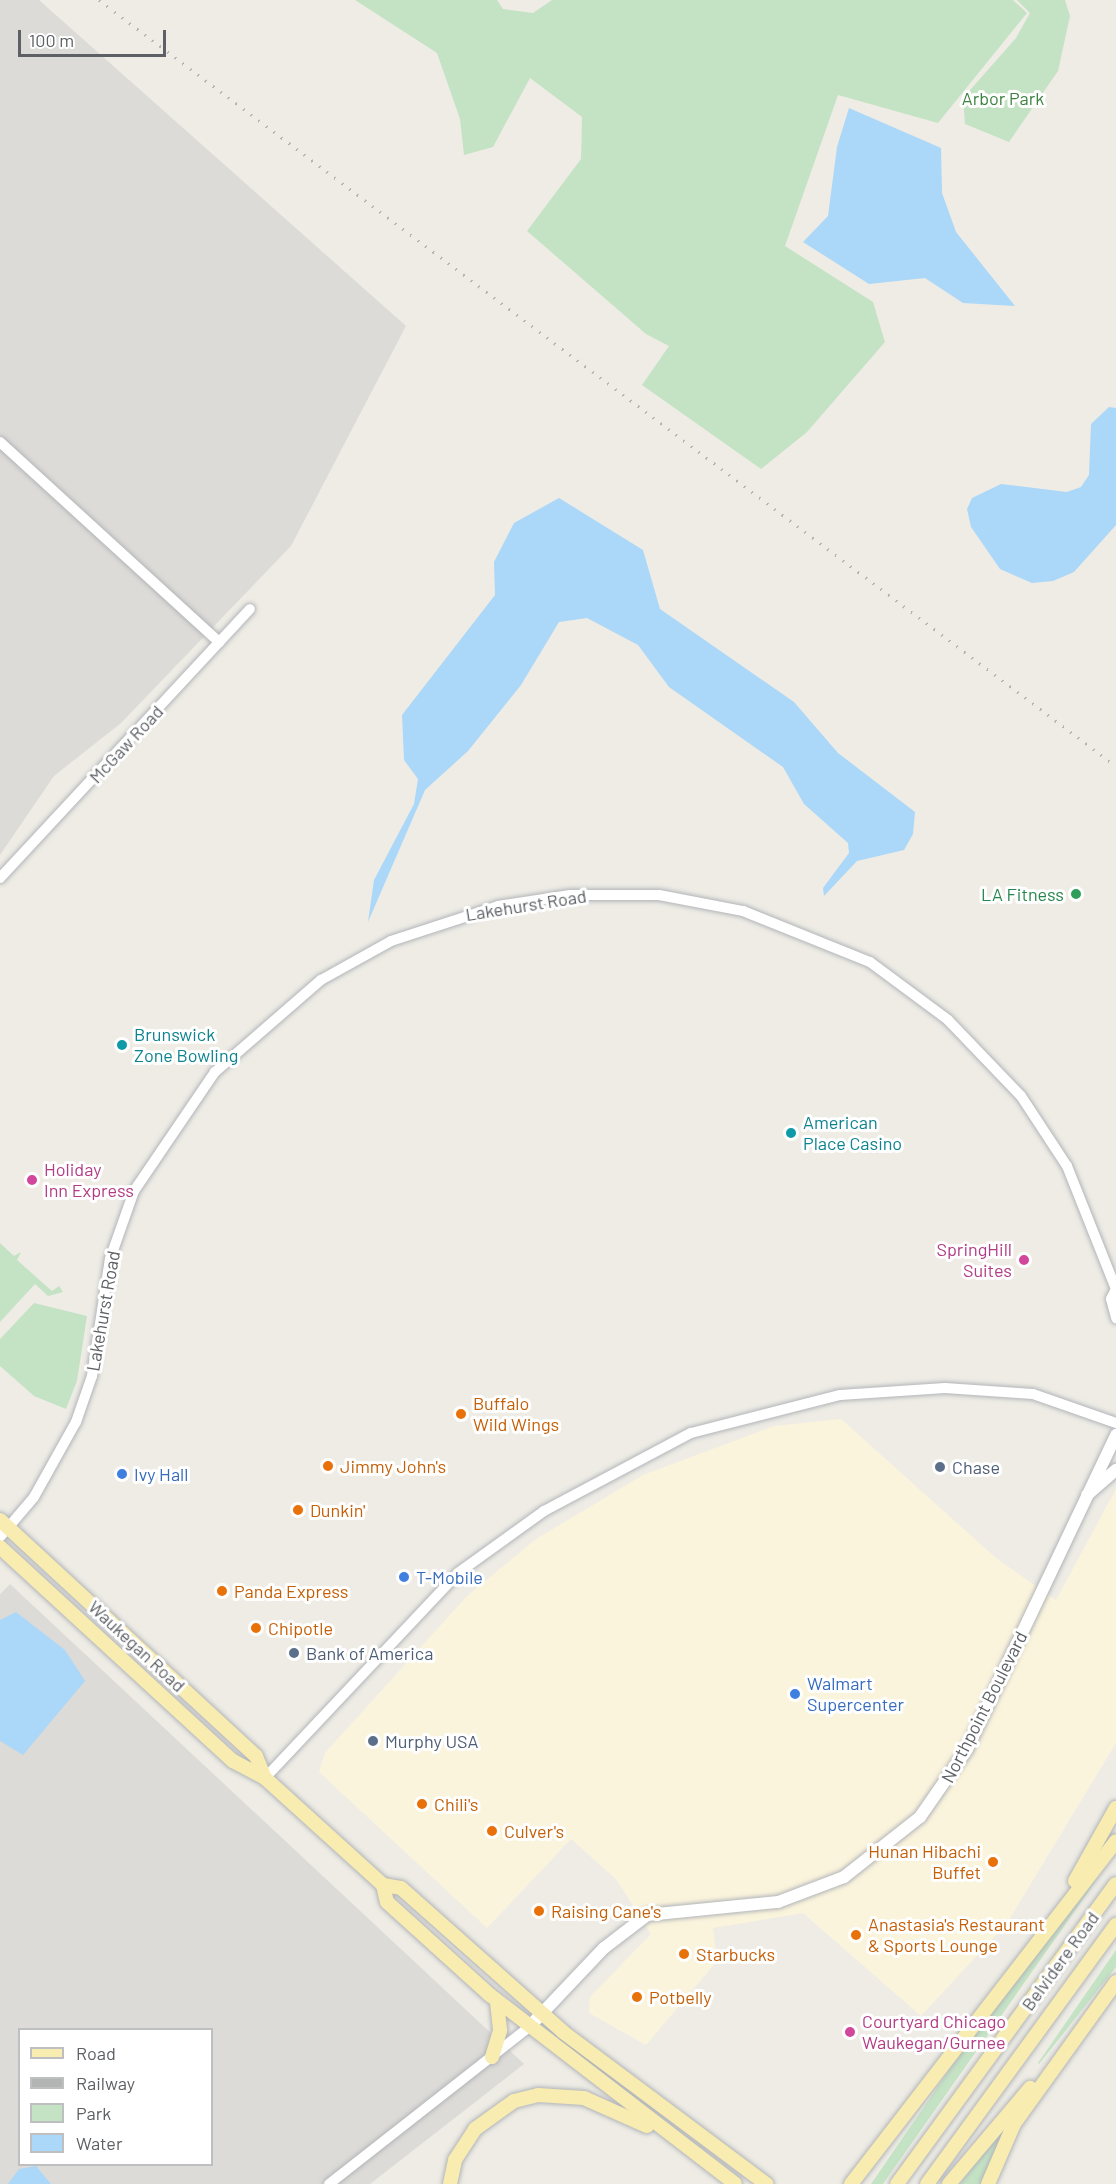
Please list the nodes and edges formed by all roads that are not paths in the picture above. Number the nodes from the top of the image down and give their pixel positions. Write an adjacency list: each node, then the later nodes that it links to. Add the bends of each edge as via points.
1 (0, 442): 3 (street)
2 (250, 609): 3 (street, McGaw Road)
3 (219, 642): 4 (street, McGaw Road)
4 (0, 878)
5 (1116, 1289): 6 (street, Lakehurst Road, via 1111,1299); 11 (street, Lakehurst Road, via 1067,1166 1021,1096 948,1020 870,962 743,911 659,895 570,895 498,906 391,941 321,980 215,1072 134,1191 110,1259 92,1376 76,1422 56,1462)
6 (1116, 1317)
7 (1116, 1423): 13 (street, via 1033,1394 945,1388 840,1395 691,1433 544,1511 458,1573)
8 (1116, 1435): 10 (main road, Northpoint Boulevard)
9 (1116, 1470): 10 (main road)
10 (1082, 1500): 22 (main road, Northpoint Boulevard, via 968,1749 915,1822 844,1877 778,1902 647,1915 604,1948)
11 (3, 1528): 13 (main road, Waukegan Road, via 256,1756)
12 (0, 1547): 13 (main road, Waukegan Road, via 245,1772)
13 (265, 1778): 17 (main road, Waukegan Road)
14 (1116, 1808): 18 (main road)
15 (1116, 1841): 18 (main road)
16 (1116, 1884): 34 (main road, Belvidere Road)
17 (383, 1885): 21 (main road, Waukegan Road, via 387,1902); 22 (main road, Waukegan Road, via 401,1888)
18 (1063, 1904): 26 (main road)
19 (1116, 1926): 35 (main road, Belvidere Road)
20 (1116, 1982): 23 (main road)
21 (497, 2001): 24 (main road, Waukegan Road); 25 (main road, via 500,2030)
22 (542, 2013): 24 (main road, Northpoint Boulevard); 31 (main road, Waukegan Road)
23 (1089, 2018): 36 (main road); 37 (main road, via 1014,2124)
24 (529, 2027): 25 (street); 27 (main road, Waukegan Road)
25 (492, 2057): 28 (street)
26 (924, 2092): 32 (main road); 33 (main road)
27 (688, 2149): 29 (main road, via 584,2098 538,2095 514,2101 475,2129 455,2160); 30 (main road)
28 (329, 2184)
29 (450, 2184)
30 (735, 2184)
31 (766, 2184)
32 (851, 2184)
33 (862, 2184)
34 (897, 2184)
35 (927, 2184)
36 (949, 2184)
37 (988, 2184)

